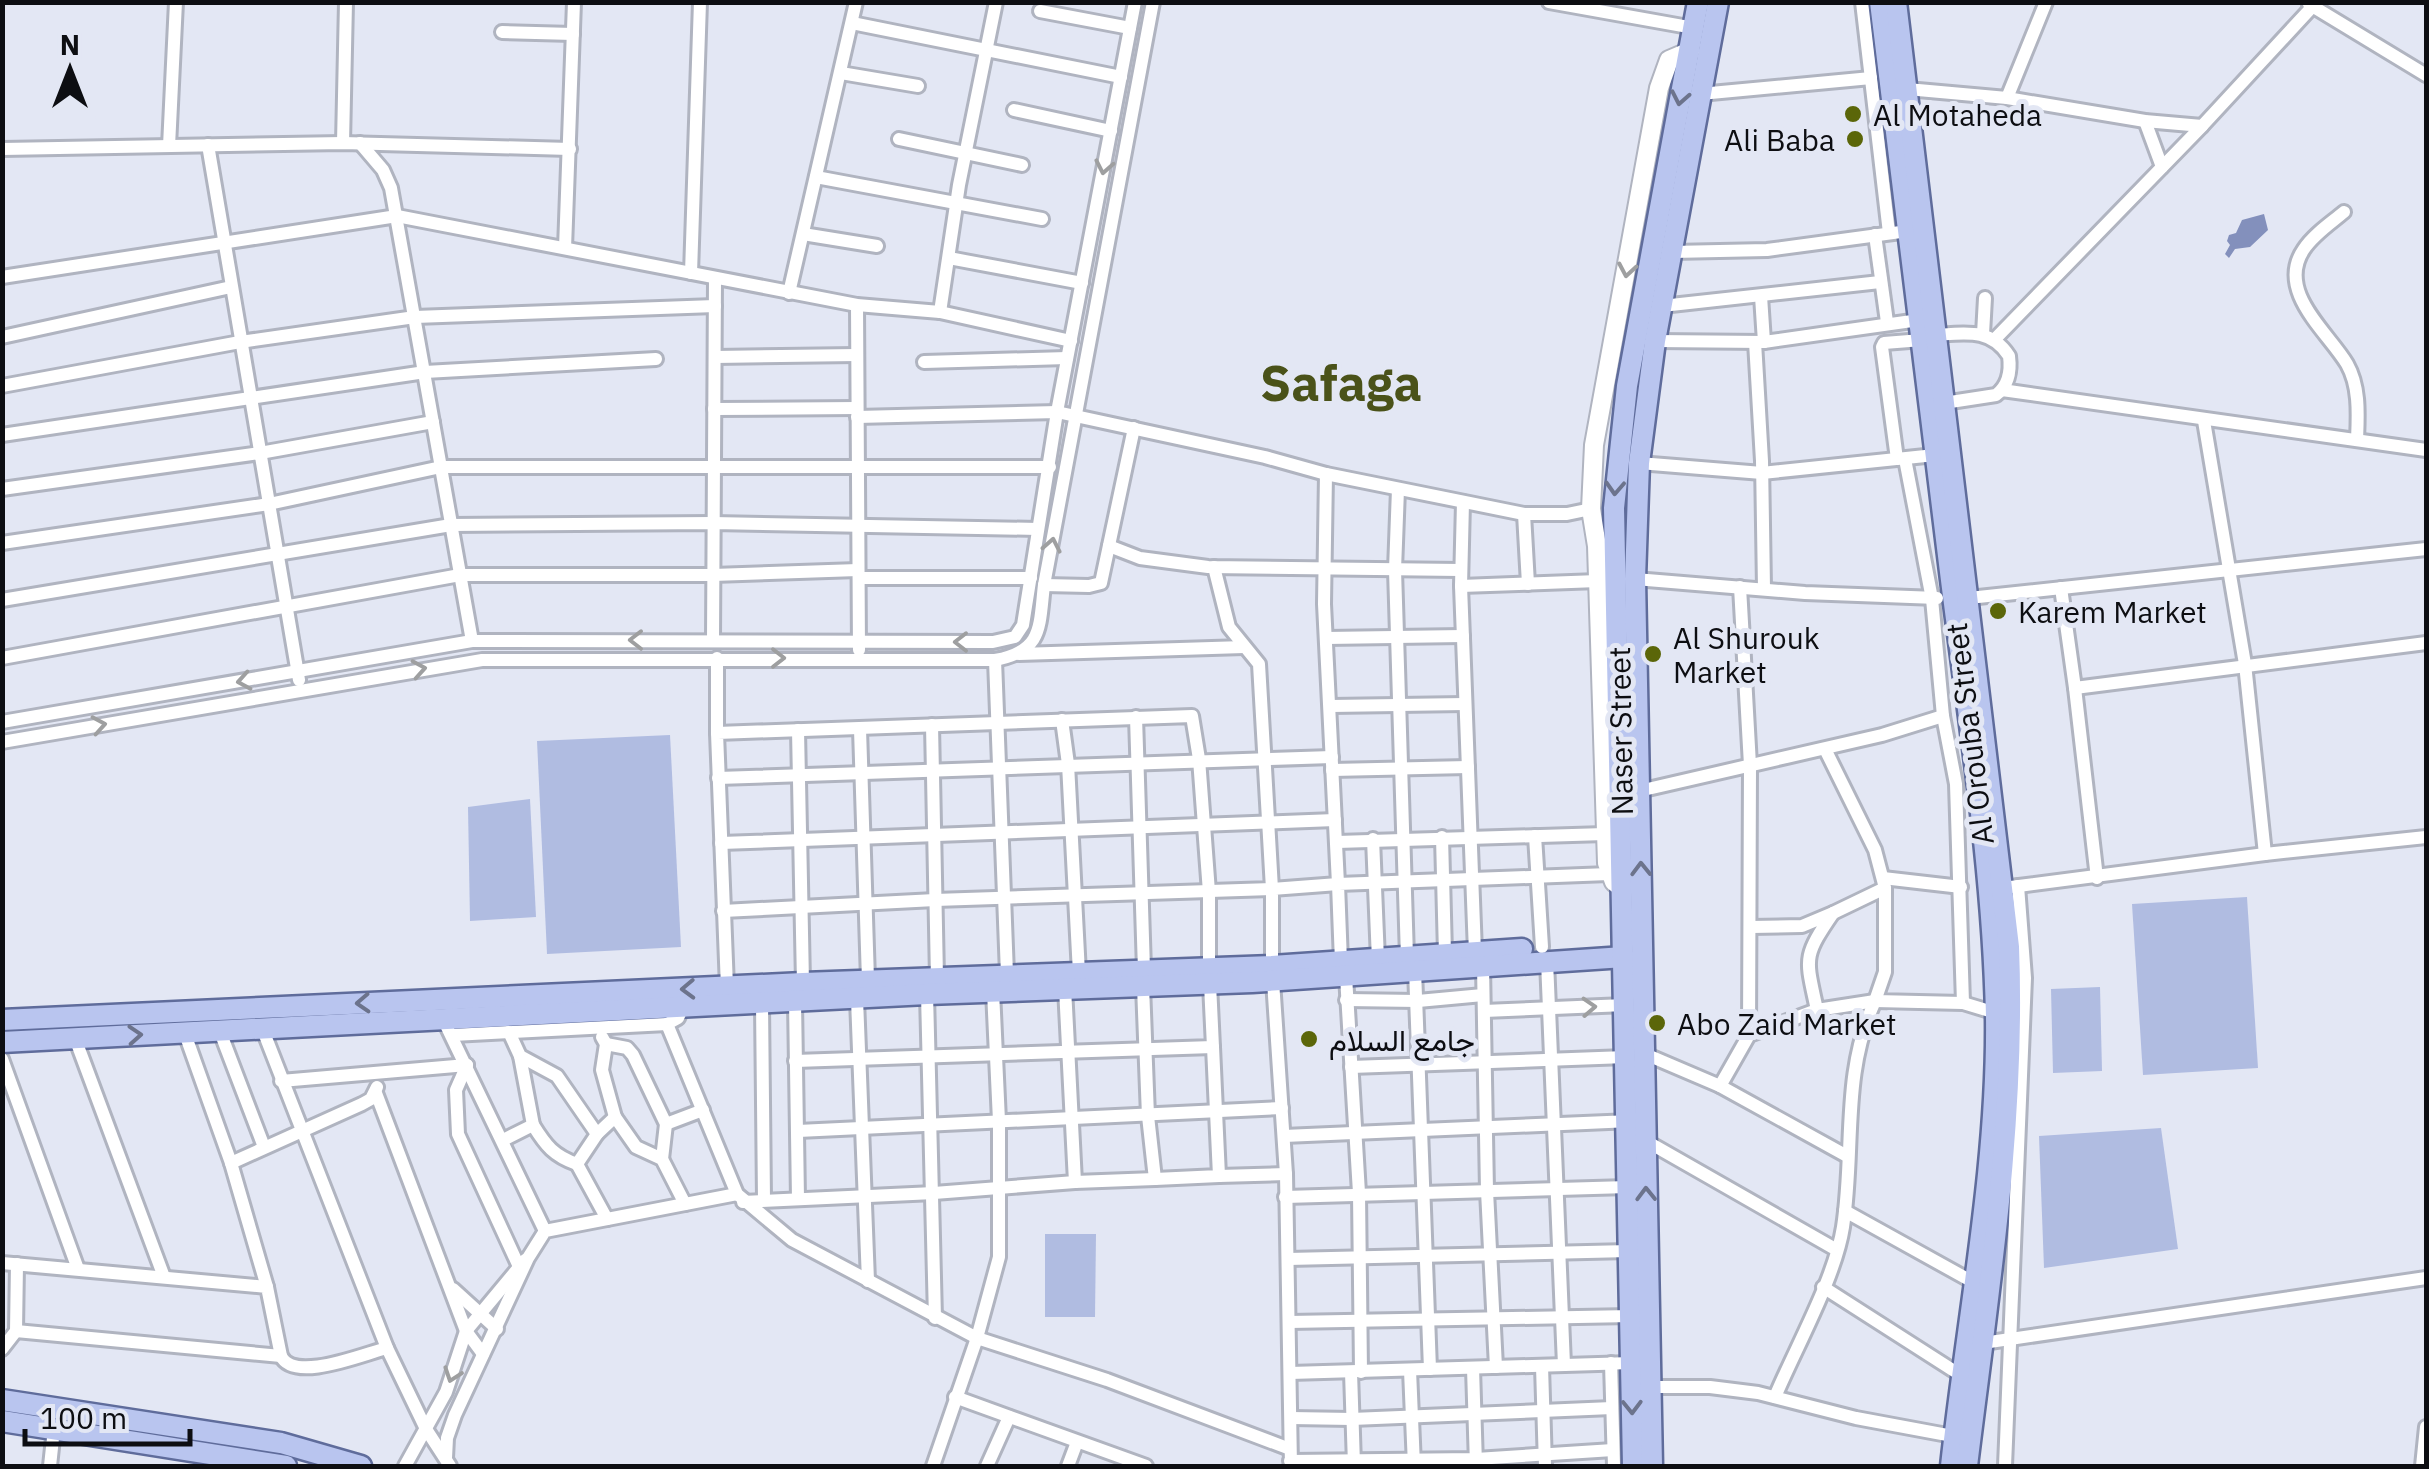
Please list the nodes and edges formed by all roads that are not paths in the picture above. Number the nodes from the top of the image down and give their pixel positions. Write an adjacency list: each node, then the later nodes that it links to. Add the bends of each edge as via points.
1 (176, 2): 41 (street)
2 (346, 2): 38 (street)
3 (574, 2): 23 (street)
4 (700, 2): 60 (street)
5 (856, 2): 19 (street)
6 (996, 2): 24 (street)
7 (1135, 2): 20 (street)
8 (1152, 2): 95 (street)
9 (1549, 2): 17 (street)
10 (1698, 2): 21 (main road, Naser Street)
11 (1718, 2): 31 (main road, Naser Street)
12 (1862, 2): 28 (street)
13 (1880, 2): 53 (main road, Al Orouba Street)
14 (1896, 2): 30 (main road, Al Orouba Street)
15 (2046, 2): 32 (street)
16 (2310, 4): 26 (street); 35 (street)
17 (1608, 8): 21 (street)
18 (1040, 12): 20 (street)
19 (852, 24): 24 (street); 25 (street)
20 (1130, 28): 27 (street)
21 (1694, 28): 51 (main road, Naser Street, one-way to 51)
22 (502, 32): 23 (street)
23 (573, 34): 43 (street)
24 (986, 50): 27 (street); 44 (street)
25 (841, 73): 29 (street); 47 (street)
26 (2426, 75)
27 (1121, 77): 36 (street)
28 (1871, 78): 31 (street); 53 (street)
29 (918, 86)
30 (1907, 89): 32 (street); 75 (main road, Al Orouba Street)
31 (1700, 94): 58 (main road, Naser Street)
32 (2007, 98): 34 (street)
33 (1014, 110): 36 (street)
34 (2144, 121): 35 (street); 46 (street)
35 (2202, 126): 46 (street)
36 (1110, 130): 64 (street, one-way to 64)
37 (899, 140): 44 (street)
38 (343, 142): 39 (street); 40 (street)
39 (360, 143): 43 (street); 50 (street, via 384,170)
40 (208, 145): 41 (street); 55 (street)
41 (169, 146): 42 (street)
42 (2, 149)
43 (570, 149): 57 (street)
44 (965, 154): 45 (street); 48 (street)
45 (1022, 164)
46 (2162, 166): 76 (street)
47 (816, 177): 48 (street); 54 (street)
48 (956, 204): 52 (street); 59 (street)
49 (2344, 212): 102 (street, via 2306,246 2298,276 2302,302 2352,376)
50 (397, 216): 55 (street); 57 (street); 73 (street)
51 (1647, 217): 99 (street, one-way to 99); 100 (main road, Naser Street)
52 (1042, 219)
53 (1891, 233): 58 (street, via 1767,250); 63 (street); 75 (main road, Al Orouba Street)
54 (803, 234): 56 (street); 66 (street)
55 (224, 240): 61 (street); 65 (street)
56 (877, 246)
57 (565, 248): 60 (street)
58 (1672, 252): 71 (main road, Naser Street)
59 (948, 258): 64 (street); 72 (street)
60 (690, 273): 62 (street)
61 (2, 277)
62 (715, 280): 66 (street); 70 (street)
63 (1880, 282): 67 (street); 74 (street)
64 (1082, 284): 79 (street)
65 (231, 288): 77 (street); 80 (street)
66 (789, 293): 69 (street)
67 (1761, 296): 71 (street); 81 (street)
68 (1985, 298): 76 (street)
69 (857, 305): 72 (street); 82 (street)
70 (715, 306): 73 (street); 83 (street)
71 (1662, 306): 78 (main road, Naser Street)
72 (940, 312): 79 (street)
73 (415, 317): 80 (street); 87 (street)
74 (1887, 322): 75 (street); 81 (street)
75 (1925, 332): 76 (street); 91 (main road, Al Orouba Street); 105 (main road, Al Orouba Street); 106 (street, via 1882,347)
76 (1989, 336): 89 (street, via 2010,356)
77 (2, 337)
78 (1655, 340): 81 (street); 107 (main road, Naser Street)
79 (1071, 341): 84 (street)
80 (240, 342): 88 (street); 90 (street)
81 (1760, 342): 113 (street)
82 (857, 355): 83 (street); 93 (street)
83 (714, 357): 92 (street)
84 (1067, 358): 86 (street); 94 (street)
85 (656, 359): 87 (street)
86 (924, 362)
87 (424, 372): 90 (street); 97 (street)
88 (2, 386)
89 (2002, 390): 91 (street); 96 (street)
90 (250, 397): 101 (street); 104 (street)
91 (1944, 403): 145 (main road, Al Orouba Street)
92 (714, 410): 93 (street); 109 (street)
93 (857, 412): 94 (street); 108 (street)
94 (1058, 412): 95 (street); 111 (street)
95 (1077, 415): 98 (street); 140 (street, one-way to 95)
96 (2204, 421): 102 (street); 129 (street)
97 (433, 422): 104 (street); 110 (street)
98 (1134, 428): 112 (street); 125 (street)
99 (1598, 428): 100 (main road); 118 (street)
100 (1620, 431): 164 (main road, Naser Street, one-way to 164, via 1614,508)
101 (2, 435)
102 (2357, 440): 103 (street)
103 (2426, 450)
104 (260, 453): 114 (street); 117 (street)
105 (1935, 455): 106 (street); 145 (main road, Al Orouba Street)
106 (1901, 459): 113 (street); 145 (street)
107 (1639, 463): 113 (street); 137 (main road, Naser Street)
108 (859, 465): 109 (street); 111 (street); 122 (street)
109 (714, 466): 110 (street); 120 (street)
110 (441, 467): 117 (street); 121 (street)
111 (1050, 467): 123 (street)
112 (1326, 474): 115 (street); 130 (street)
113 (1762, 474): 143 (street)
114 (2, 489)
115 (1398, 489): 116 (street); 131 (street)
116 (1463, 502): 119 (street); 132 (street)
117 (268, 504): 124 (street); 127 (street)
118 (1592, 508): 119 (street); 138 (street)
119 (1524, 514): 139 (street)
120 (713, 523): 121 (street); 122 (street); 133 (street)
121 (452, 525): 127 (street); 135 (street)
122 (858, 525): 123 (street); 134 (street)
123 (1038, 529): 136 (street)
124 (2, 543)
125 (1109, 546): 128 (street); 140 (street, via 1098,584)
126 (2426, 549): 129 (street)
127 (279, 554): 146 (street); 147 (street)
128 (1214, 567): 130 (street); 156 (street, via 1229,627)
129 (2228, 568): 144 (street); 163 (street)
130 (1324, 570): 131 (street); 150 (street)
131 (1395, 570): 132 (street); 148 (street)
132 (1461, 570): 141 (street)
133 (713, 574): 134 (street); 135 (street); 152 (street)
134 (858, 574): 136 (street); 154 (street)
135 (460, 575): 147 (street); 153 (street)
136 (1030, 578): 154 (street, one-way to 154, via 1023,625 1009,640)
137 (1636, 579): 142 (street); 164 (main road, Naser Street)
138 (1598, 581): 139 (street); 204 (street)
139 (1528, 584): 141 (street)
140 (1044, 586): 157 (street, via 1038,633)
141 (1461, 586): 149 (street)
142 (1740, 588): 143 (street); 189 (street)
143 (1764, 588): 145 (street)
144 (2061, 588): 145 (street); 166 (street)
145 (1951, 598): 171 (street); 180 (main road, Al Orouba Street); 216 (main road, Al Orouba Street)
146 (2, 600)
147 (287, 608): 158 (street); 165 (street)
148 (1398, 636): 149 (street); 150 (street); 169 (street)
149 (1463, 636): 168 (street)
150 (1326, 638): 170 (street)
151 (577, 640): 152 (street, one-way to 151); 153 (street); 159 (street)
152 (712, 640): 154 (street)
153 (472, 641): 165 (street)
154 (859, 642): 161 (street)
155 (2426, 643): 163 (street)
156 (1244, 647): 157 (street); 184 (street, via 1259,664)
157 (1020, 654): 162 (street)
158 (2, 658)
159 (577, 658): 160 (street); 167 (street, one-way to 159, via 454,663)
160 (717, 658): 161 (street, one-way to 161); 179 (street)
161 (859, 658): 162 (street)
162 (995, 660): 175 (street)
163 (2245, 664): 166 (street); 217 (street)
164 (1628, 671): 197 (main road, Naser Street); 224 (main road, Naser Street)
165 (298, 672): 167 (street); 174 (street, one-way to 174)
166 (2075, 688): 219 (street)
167 (301, 690): 181 (street, one-way to 167)
168 (1465, 704): 169 (street); 190 (street)
169 (1400, 705): 170 (street); 192 (street)
170 (1331, 706): 187 (street)
171 (1943, 716): 182 (street); 183 (street)
172 (1136, 718): 173 (street); 185 (street, via 1191,716); 186 (street)
173 (1062, 720): 175 (street); 188 (street)
174 (2, 722)
175 (998, 722): 176 (street); 191 (street)
176 (932, 725): 178 (street); 193 (street)
177 (798, 730): 178 (street); 179 (street); 195 (street)
178 (860, 730): 194 (street)
179 (717, 733): 196 (street)
180 (1971, 740): 182 (main road); 216 (main road, Al Orouba Street)
181 (2, 742)
182 (1949, 742): 227 (street)
183 (1825, 748): 189 (street); 225 (street)
184 (1265, 758): 185 (street); 187 (street); 199 (street)
185 (1199, 759): 186 (street); 200 (street)
186 (1136, 762): 188 (street); 201 (street)
187 (1332, 763): 192 (street); 198 (street)
188 (1068, 764): 191 (street); 202 (street)
189 (1750, 765): 197 (street); 239 (street)
190 (1468, 767): 192 (street); 209 (street)
191 (1000, 768): 193 (street); 203 (street)
192 (1399, 769): 211 (street)
193 (931, 770): 194 (street); 205 (street)
194 (864, 773): 195 (street); 207 (street)
195 (798, 774): 196 (street); 212 (street)
196 (718, 778): 215 (street)
197 (1640, 791): 268 (main road, Naser Street, one-way to 197)
198 (1335, 820): 199 (street); 214 (street)
199 (1270, 824): 200 (street); 229 (street)
200 (1203, 826): 201 (street); 230 (street)
201 (1138, 829): 202 (street); 231 (street)
202 (1072, 831): 203 (street); 232 (street)
203 (1002, 833): 205 (street); 234 (street)
204 (1605, 834): 206 (street); 224 (street)
205 (934, 835): 207 (street); 233 (street)
206 (1535, 836): 209 (street); 218 (street)
207 (865, 837): 212 (street); 235 (street)
208 (1442, 837): 209 (street); 211 (street); 223 (street)
209 (1471, 837): 220 (street)
210 (2426, 837): 217 (street)
211 (1404, 839): 213 (street); 222 (street)
212 (800, 840): 215 (street); 236 (street)
213 (1373, 840): 214 (street); 221 (street)
214 (1336, 842): 226 (street)
215 (721, 843): 237 (street)
216 (1991, 846): 228 (main road, Al Orouba Street); 266 (main road, Al Orouba Street)
217 (2266, 854): 219 (street)
218 (1538, 878): 220 (street); 224 (street); 242 (street)
219 (2098, 878): 228 (street)
220 (1473, 880): 223 (street); 243 (street)
221 (1376, 882): 222 (street); 226 (street); 244 (street)
222 (1404, 882): 223 (street); 245 (street)
223 (1442, 882): 241 (street)
224 (1616, 882): 240 (main road, Naser Street)
225 (1884, 883): 227 (street); 238 (street); 259 (street, via 1885,972)
226 (1338, 884): 229 (street); 246 (street)
227 (1961, 887): 260 (street)
228 (2011, 887): 345 (main road, Al Orouba Street)
229 (1272, 889): 230 (street); 247 (street)
230 (1209, 892): 231 (street); 248 (street)
231 (1140, 894): 232 (street); 249 (street)
232 (1076, 896): 234 (street); 250 (street)
233 (935, 900): 234 (street); 235 (street); 252 (street)
234 (1004, 900): 251 (street)
235 (867, 904): 236 (street); 254 (street)
236 (803, 908): 237 (street); 255 (street)
237 (723, 911): 253 (street)
238 (1833, 913): 239 (street, via 1802,926); 264 (street, via 1806,958)
239 (1751, 927): 276 (street)
240 (1624, 950): 242 (main road); 268 (main road, Naser Street)
241 (1445, 954): 243 (main road); 245 (main road)
242 (1544, 954): 243 (main road); 263 (street)
243 (1479, 959): 245 (main road); 256 (street)
244 (1378, 960): 245 (main road); 246 (main road)
245 (1411, 964): 246 (main road); 258 (street)
246 (1343, 969): 247 (main road); 257 (street)
247 (1273, 973): 248 (main road); 299 (street)
248 (1210, 976): 249 (main road); 280 (street)
249 (1143, 978): 250 (main road); 281 (street)
250 (1072, 981): 251 (main road); 282 (street)
251 (1000, 983): 252 (main road); 285 (street)
252 (932, 986): 254 (main road); 286 (street)
253 (727, 987): 255 (main road); 267 (main road, one-way to 267)
254 (862, 989): 255 (main road); 288 (street)
255 (799, 992): 261 (main road); 290 (street)
256 (1484, 995): 258 (street); 265 (street)
257 (1346, 1000): 258 (street); 294 (street)
258 (1418, 1000): 291 (street)
259 (1875, 1001): 260 (street); 264 (street); 321 (street, via 1856,1054)
260 (1963, 1003): 266 (street)
261 (762, 1004): 262 (main road); 340 (street)
262 (683, 1007): 270 (street); 271 (main road)
263 (1550, 1009): 265 (street); 268 (street, one-way to 268); 289 (street)
264 (1816, 1010): 276 (street)
265 (1484, 1011): 292 (street)
266 (1996, 1013): 356 (main road, Al Orouba Street)
267 (258, 1018): 269 (main road); 271 (main road); 273 (main road); 296 (street)
268 (1632, 1019): 283 (main road, Naser Street)
269 (2, 1020)
270 (667, 1024): 272 (street); 300 (street)
271 (448, 1027): 275 (street); 293 (street)
272 (597, 1028): 275 (street); 279 (street)
273 (219, 1029): 274 (main road); 320 (street)
274 (184, 1031): 277 (main road, one-way to 274); 323 (street)
275 (510, 1032): 284 (street)
276 (1749, 1035): 297 (street)
277 (75, 1038): 278 (main road); 357 (street)
278 (2, 1042)
279 (606, 1044): 302 (street, via 602,1070); 306 (street, via 628,1048)
280 (1213, 1047): 281 (street); 301 (street)
281 (1145, 1049): 282 (street); 303 (street)
282 (1069, 1050): 285 (street); 304 (street)
283 (1635, 1055): 289 (street); 297 (street); 311 (main road, Naser Street)
284 (520, 1056): 309 (street); 317 (street, via 557,1076)
285 (996, 1056): 286 (street); 305 (street)
286 (930, 1058): 288 (street); 307 (street)
287 (2, 1059): 355 (street)
288 (858, 1060): 290 (street); 312 (street)
289 (1549, 1060): 292 (street); 308 (street)
290 (794, 1061): 315 (street)
291 (1419, 1062): 292 (street); 294 (street); 313 (street)
292 (1483, 1063): 310 (street)
293 (468, 1065): 295 (street); 319 (street); 354 (street, via 456,1090 456,1126)
294 (1351, 1067): 316 (street)
295 (382, 1073): 296 (street); 298 (street)
296 (282, 1082): 314 (street)
297 (1720, 1086): 321 (street)
298 (376, 1093): 314 (street); 362 (street)
299 (1282, 1108): 301 (street); 318 (street)
300 (703, 1110): 306 (street); 338 (street)
301 (1215, 1112): 303 (street); 326 (street)
302 (615, 1116): 317 (street); 322 (street, via 636,1147)
303 (1148, 1116): 304 (street); 327 (street)
304 (1073, 1118): 305 (street); 328 (street)
305 (999, 1121): 307 (street); 330 (street)
306 (666, 1124): 322 (street)
307 (930, 1124): 312 (street); 334 (street)
308 (1554, 1124): 310 (street); 311 (street); 331 (street)
309 (533, 1125): 319 (street); 324 (street, via 548,1149)
310 (1486, 1126): 313 (street); 332 (street)
311 (1639, 1128): 329 (main road, Naser Street); 346 (main road, Naser Street, one-way to 311); 347 (street)
312 (861, 1129): 315 (street); 336 (street)
313 (1422, 1129): 316 (street); 333 (street)
314 (300, 1130): 320 (street); 377 (street)
315 (798, 1131): 339 (street)
316 (1355, 1131): 318 (street); 335 (street)
317 (597, 1134): 324 (street)
318 (1284, 1136): 325 (street)
319 (504, 1140): 344 (street)
320 (264, 1147): 323 (street)
321 (1846, 1156): 342 (street)
322 (662, 1159): 341 (street)
323 (231, 1163): 361 (street)
324 (577, 1164): 343 (street)
325 (1286, 1174): 326 (street); 337 (street)
326 (1219, 1176): 327 (street)
327 (1155, 1178): 328 (street)
328 (1075, 1182): 330 (street)
329 (1628, 1186): 331 (street); 346 (main road, Naser Street)
330 (999, 1188): 334 (street); 374 (street, via 999,1257)
331 (1556, 1190): 332 (street); 348 (street)
332 (1487, 1191): 333 (street); 350 (street)
333 (1424, 1192): 335 (street); 349 (street)
334 (934, 1193): 336 (street); 366 (street)
335 (1359, 1193): 337 (street); 351 (street)
336 (865, 1196): 339 (street); 359 (street)
337 (1285, 1197): 352 (street)
338 (740, 1198): 340 (street); 341 (street); 359 (street, via 792,1240)
339 (798, 1199): 340 (street)
340 (764, 1200)
341 (685, 1204): 343 (street)
342 (1844, 1211): 347 (street); 356 (street)
343 (607, 1219): 344 (street)
344 (546, 1231): 354 (street)
345 (2005, 1238): 356 (main road, Al Orouba Street); 375 (street)
346 (1635, 1239): 348 (street); 365 (main road, Naser Street); 391 (main road, Naser Street)
347 (1836, 1250): 360 (street)
348 (1560, 1252): 350 (street); 364 (street)
349 (1426, 1254): 350 (street); 351 (street); 367 (street)
350 (1489, 1254): 368 (street)
351 (1360, 1257): 352 (street); 369 (street)
352 (1288, 1260): 370 (street)
353 (10, 1263): 355 (street); 372 (street)
354 (523, 1266): 363 (street); 371 (street)
355 (78, 1270): 357 (street)
356 (1980, 1273): 376 (main road, Al Orouba Street); 390 (main road, Al Orouba Street)
357 (164, 1277): 361 (street)
358 (2426, 1278): 375 (street)
359 (868, 1280): 366 (street)
360 (1823, 1286): 390 (street); 393 (street)
361 (266, 1287): 380 (street)
362 (452, 1288): 363 (street); 373 (street)
363 (480, 1313): 371 (street); 373 (street)
364 (1563, 1316): 365 (street); 368 (street); 382 (street)
365 (1632, 1316): 381 (main road, Naser Street)
366 (935, 1318): 374 (street)
367 (1428, 1320): 368 (street); 369 (street); 386 (street)
368 (1492, 1320): 384 (street)
369 (1361, 1321): 370 (street); 388 (street)
370 (1289, 1322): 389 (street)
371 (496, 1329): 379 (street)
372 (16, 1331): 378 (street); 380 (street)
373 (466, 1331): 379 (street); 405 (street, one-way to 405)
374 (977, 1338): 392 (street); 409 (street, via 1107,1380)
375 (2010, 1339): 376 (street); 428 (street)
376 (1983, 1343): 406 (main road, Al Orouba Street)
377 (388, 1348): 380 (street, via 308,1369 288,1366); 405 (street)
378 (2, 1349)
379 (483, 1354): 411 (street, via 450,1427)
380 (281, 1356)
381 (1621, 1363): 382 (street); 395 (street); 424 (main road, Naser Street, one-way to 424)
382 (1564, 1365): 383 (street)
383 (1542, 1366): 384 (street); 396 (street)
384 (1496, 1367): 385 (street)
385 (1473, 1368): 386 (street); 397 (street)
386 (1430, 1369): 387 (street)
387 (1410, 1370): 388 (street); 398 (street)
388 (1356, 1372): 389 (street); 401 (street)
389 (1290, 1373): 400 (street)
390 (1962, 1376): 406 (main road, Al Orouba Street)
391 (1651, 1387): 393 (street, via 1727,1388); 425 (main road, Naser Street)
392 (955, 1397): 399 (street); 419 (street)
393 (1775, 1397): 406 (street)
394 (2, 1400): 417 (main road, via 281,1442)
395 (1612, 1408): 396 (street); 408 (street)
396 (1543, 1410): 397 (street); 410 (street)
397 (1474, 1414): 398 (street); 414 (street)
398 (1412, 1416): 401 (street); 413 (street)
399 (1009, 1417): 407 (street); 420 (street)
400 (1292, 1418): 401 (street); 409 (street)
401 (1352, 1419): 412 (street)
402 (2, 1421): 404 (main road)
403 (2426, 1428): 429 (street)
404 (54, 1429): 415 (street); 416 (main road)
405 (426, 1429): 411 (street); 418 (street)
406 (1962, 1437): 426 (main road, Al Orouba Street); 427 (main road, Al Orouba Street)
407 (1077, 1442): 421 (street); 422 (street)
408 (1613, 1450): 410 (street); 423 (street)
409 (1290, 1459): 412 (street)
410 (1544, 1460): 414 (street)
411 (448, 1462)
412 (1354, 1463): 413 (street)
413 (1414, 1463): 414 (street)
414 (1476, 1463)
415 (50, 1466)
416 (286, 1466)
417 (360, 1466)
418 (405, 1466)
419 (933, 1466)
420 (987, 1466)
421 (1068, 1466)
422 (1146, 1466)
423 (1614, 1466)
424 (1633, 1466)
425 (1652, 1466)
426 (1950, 1466)
427 (1967, 1466)
428 (2004, 1466)
429 (2422, 1466)

